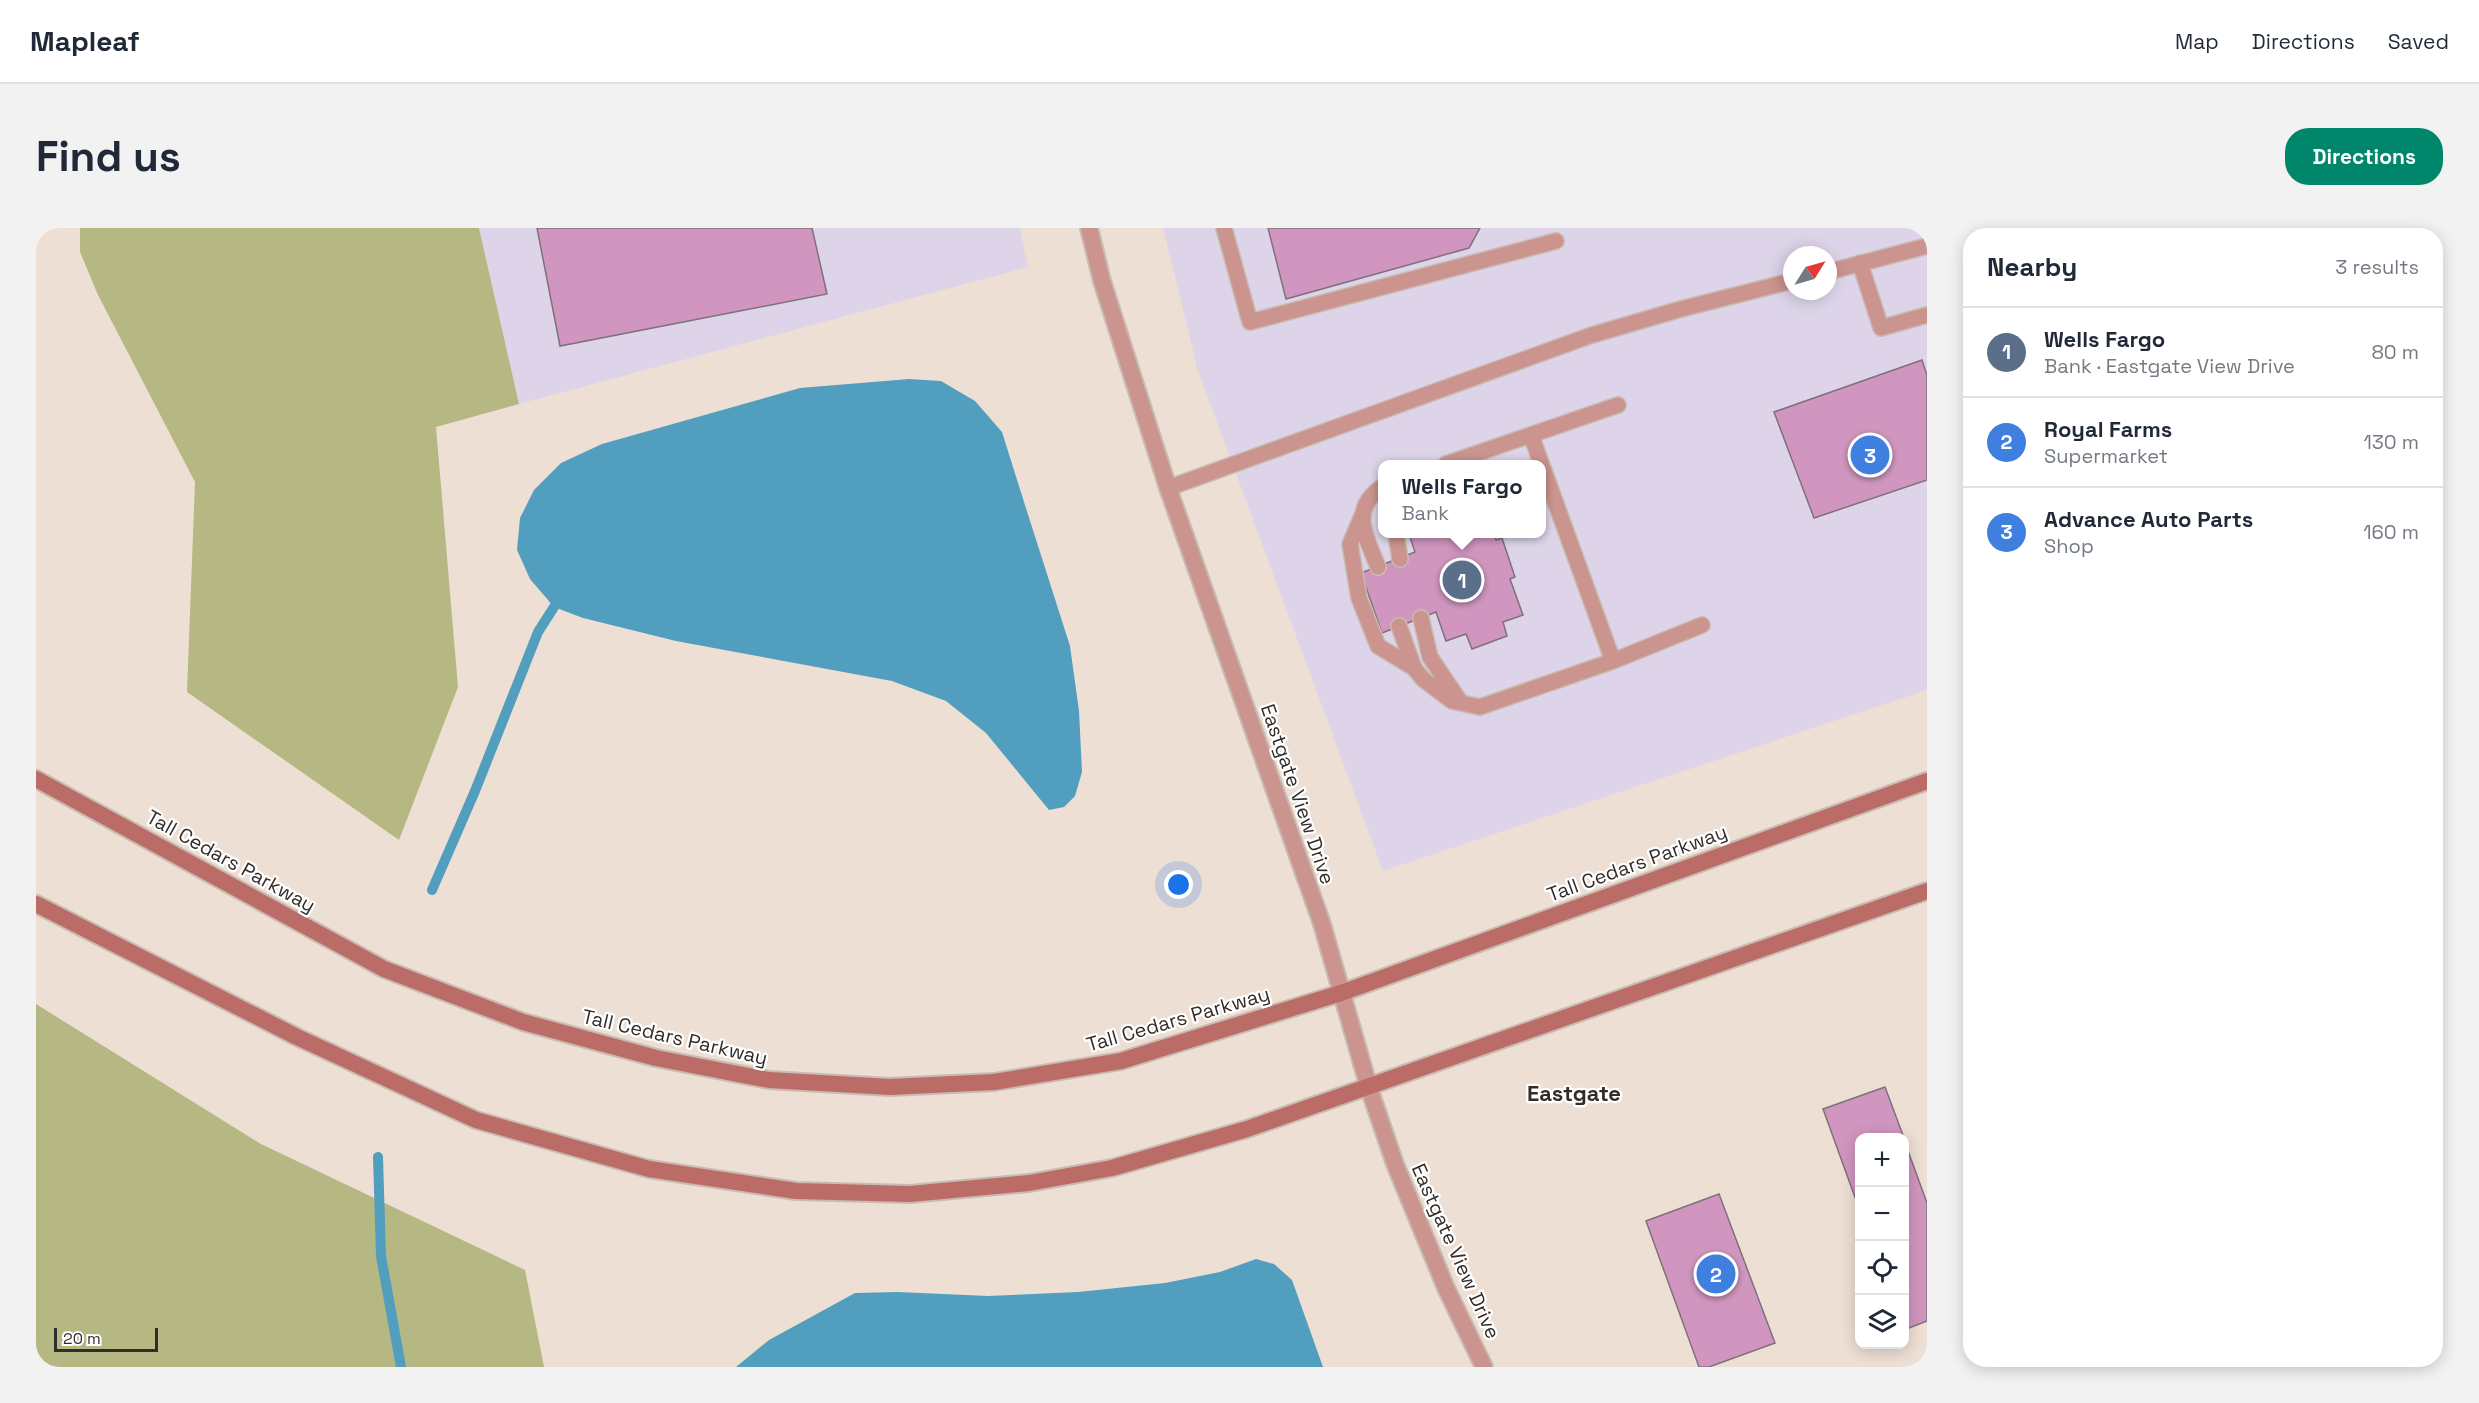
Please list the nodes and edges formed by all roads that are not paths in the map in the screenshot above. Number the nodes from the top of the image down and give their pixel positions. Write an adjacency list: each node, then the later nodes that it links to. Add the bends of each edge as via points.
1 (1089, 228): 14 (street, Eastgate View Drive)
2 (1224, 228): 3 (lane, via 1250,322)
3 (1556, 242)
4 (1927, 246): 5 (lane)
5 (1860, 263): 6 (lane); 8 (lane, via 1881,328)
6 (1837, 269)
7 (1783, 283): 14 (lane, via 1592,335)
8 (1927, 315)
9 (1618, 405): 10 (lane)
10 (1531, 435): 11 (lane); 12 (lane)
11 (1461, 460)
12 (1540, 460)
13 (1546, 476): 23 (lane)
14 (1168, 488): 30 (street, Eastgate View Drive, via 1322,924)
15 (1378, 491): 16 (lane, via 1366,502)
16 (1362, 516): 19 (lane); 24 (lane, via 1350,543 1359,598 1377,646)
17 (1397, 538): 18 (lane)
18 (1400, 559)
19 (1378, 567)
20 (1421, 618): 25 (lane, via 1430,657)
21 (1702, 625): 23 (lane)
22 (1399, 626): 24 (lane)
23 (1613, 661): 25 (lane, via 1480,707)
24 (1414, 668): 25 (lane, via 1433,688)
25 (1461, 703)
26 (36, 779): 30 (main road, Tall Cedars Parkway, via 384,969 523,1022 656,1059 769,1080 890,1087 994,1082 1121,1061)
27 (1927, 781): 30 (main road, Tall Cedars Parkway)
28 (1927, 891): 31 (main road)
29 (36, 904): 31 (main road, via 297,1037 476,1120 649,1169 796,1191 910,1194 1029,1183 1112,1168)
30 (1341, 993): 31 (street, Eastgate View Drive)
31 (1369, 1088): 32 (street, Eastgate View Drive, via 1395,1164 1446,1288)
32 (1485, 1367)

